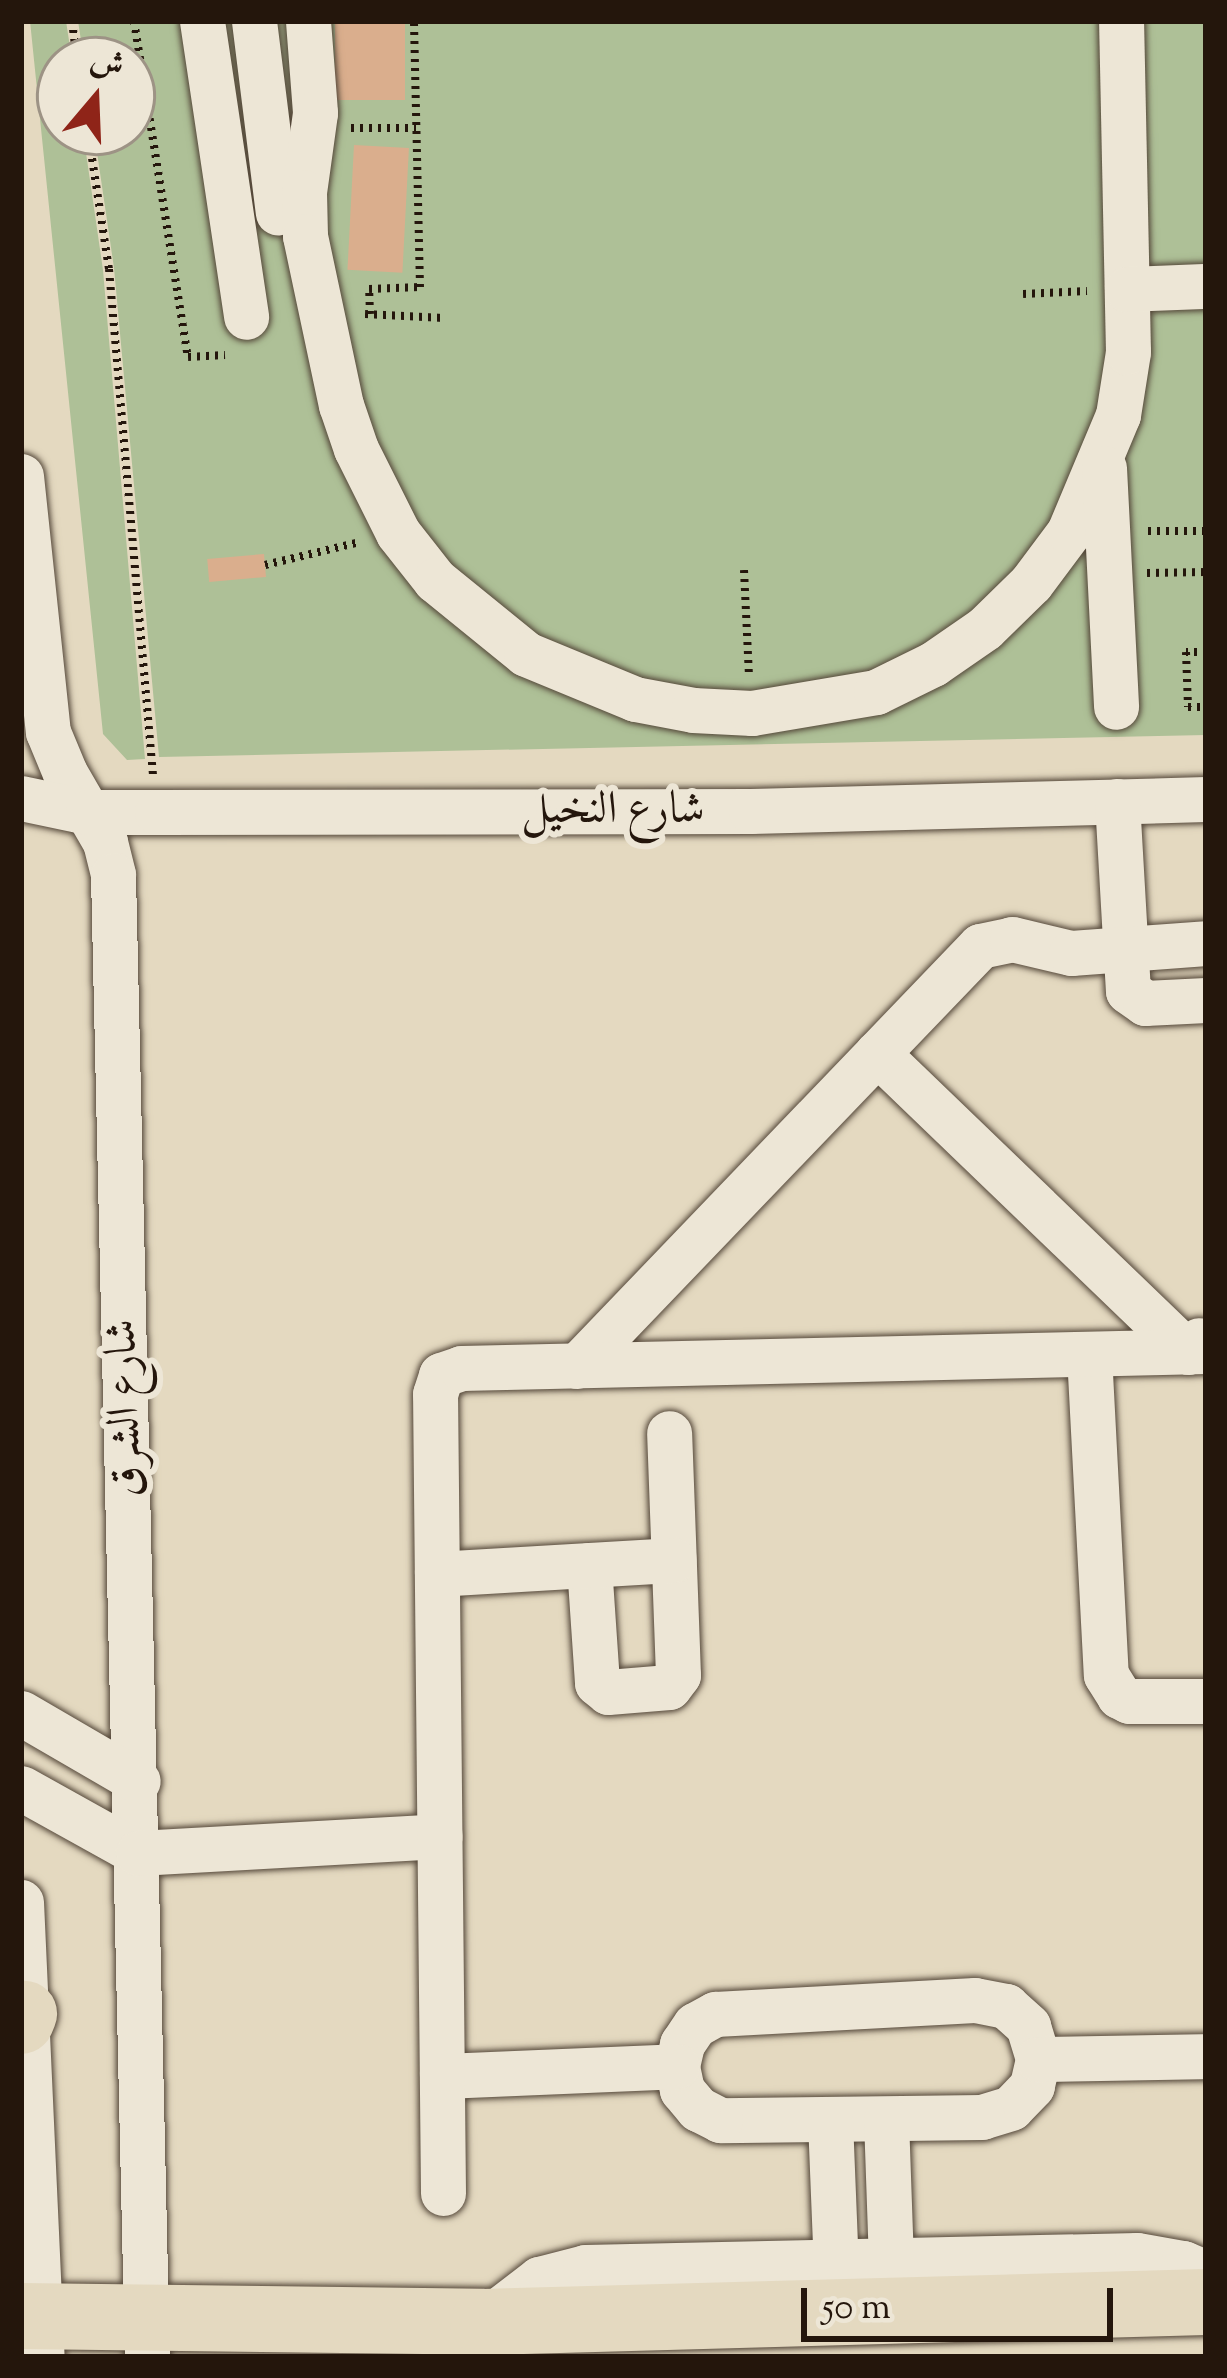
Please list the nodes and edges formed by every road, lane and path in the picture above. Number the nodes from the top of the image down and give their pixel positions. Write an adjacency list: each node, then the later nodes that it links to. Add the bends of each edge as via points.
1 (134, 21): 16 (path, via 188,357)
2 (202, 21): 11 (street)
3 (254, 21): 10 (street)
4 (308, 21): 7 (street)
5 (414, 21): 8 (path)
6 (1121, 21): 13 (street)
7 (314, 128): 8 (path); 10 (street)
8 (416, 128): 15 (path, via 420,287 369,289)
9 (92, 156): 34 (path, via 109,269)
10 (291, 211): 11 (street); 21 (street, via 341,405)
11 (231, 219): 16 (street)
12 (1206, 286): 13 (street)
13 (1127, 289): 14 (path); 17 (street, via 1127,352)
14 (1023, 294)
15 (370, 314)
16 (238, 336)
17 (1103, 460): 25 (street); 29 (street, via 1069,532 985,628 876,692)
18 (21, 476): 33 (street, شارع الشرق, via 48,732)
19 (1156, 531): 20 (path)
20 (1206, 531)
21 (398, 533): 22 (path); 29 (street, via 435,580 526,654 635,699)
22 (265, 565)
23 (744, 570): 29 (path)
24 (1206, 572): 25 (path)
25 (1109, 574): 27 (street)
26 (1206, 652): 28 (path, via 1186,652 1187,707)
27 (1116, 707)
28 (1206, 707)
29 (752, 713)
30 (21, 798): 33 (street, شارع النخيل)
31 (1206, 799): 32 (street, شارع النخيل)
32 (1118, 801): 34 (street, شارع النخيل, via 751,812); 36 (street)
33 (88, 812): 34 (street, شارع النخيل); 48 (street, شارع الشرق, via 113,875)
34 (157, 812)
35 (1206, 943): 36 (street)
36 (1125, 949): 37 (street, via 1126,985 1138,1000); 38 (street, via 1059,952 1012,939 980,946)
37 (1206, 1000)
38 (877, 1053): 39 (street); 41 (street)
39 (1200, 1345): 40 (street)
40 (1089, 1354): 41 (street); 46 (street, via 1106,1675 1130,1701)
41 (577, 1366): 45 (street, via 441,1375)
42 (669, 1433): 43 (street)
43 (674, 1560): 44 (street); 44 (street, via 678,1676 669,1687 616,1692 597,1683)
44 (589, 1564): 45 (street)
45 (437, 1574): 50 (street)
46 (1206, 1700)
47 (21, 1713): 48 (street)
48 (137, 1781): 51 (street, شارع الشرق)
49 (21, 1788): 51 (street)
50 (440, 1836): 51 (street); 57 (street)
51 (137, 1853): 65 (street, شارع الشرق)
52 (21, 1902): 53 (street)
53 (23, 2018): 64 (street)
54 (1206, 2056): 55 (street)
55 (1038, 2059): 56 (street, via 1028,2026 1006,2006 975,2000 715,2014 695,2025); 58 (street, via 1032,2086 1011,2108 982,2117)
56 (677, 2066): 57 (street); 59 (street, via 682,2090 720,2120)
57 (442, 2076): 60 (street)
58 (886, 2119): 59 (street); 62 (street)
59 (830, 2120): 62 (street)
60 (443, 2193)
61 (1206, 2273): 62 (street, via 1137,2255)
62 (859, 2300): 63 (highway); 65 (highway)
63 (1206, 2302)
64 (36, 2330): 65 (highway)
65 (146, 2339)

